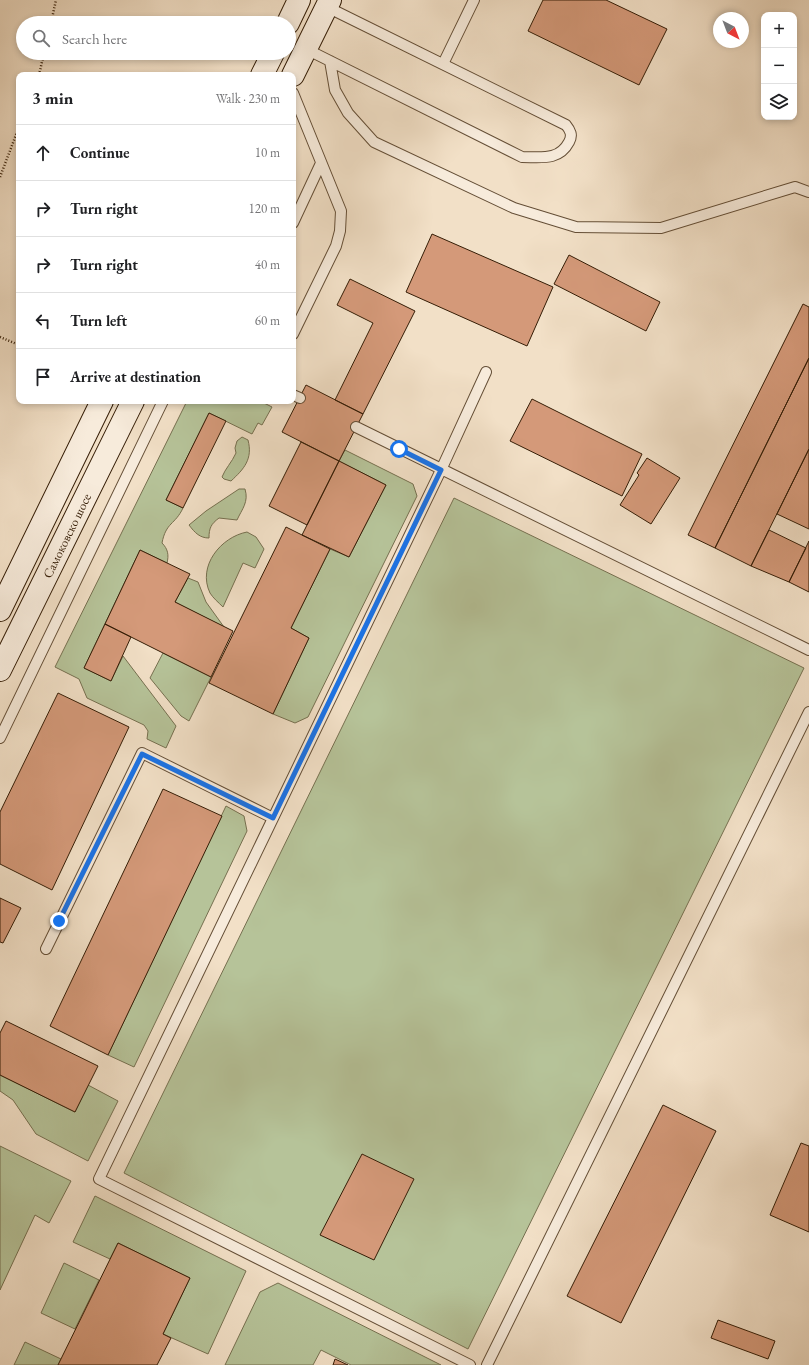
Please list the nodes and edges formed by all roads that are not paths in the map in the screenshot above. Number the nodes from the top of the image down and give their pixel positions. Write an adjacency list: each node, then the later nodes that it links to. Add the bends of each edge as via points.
1 (299, 0): 4 (main road)
2 (474, 0): 8 (lane)
3 (328, 3): 5 (main road); 8 (lane)
4 (291, 16)
5 (306, 49): 7 (lane); 10 (main road)
6 (270, 60): 9 (main road)
7 (330, 61): 8 (lane, via 522,158 547,157 565,150 572,138 566,125); 13 (lane, via 335,90 348,113 374,142 514,208 576,227 661,228 795,187)
8 (443, 64)
9 (264, 72)
10 (294, 72)
11 (296, 100): 12 (lane)
12 (321, 163): 14 (lane); 15 (lane, via 341,211 340,231 336,246)
13 (809, 192)
14 (296, 217)
15 (298, 313)
16 (486, 372): 21 (lane)
17 (101, 404): 22 (main road, Самоковско шосе)
18 (132, 404): 24 (main road, Самоковско шосе)
19 (162, 404): 26 (lane)
20 (356, 427): 21 (lane)
21 (441, 470): 23 (lane); 27 (lane)
22 (0, 610)
23 (809, 650)
24 (0, 670)
25 (809, 712): 30 (lane)
26 (0, 738)
27 (273, 818): 28 (lane, via 142,754); 29 (lane, via 99,1179)
28 (46, 949)
29 (470, 1365)
30 (487, 1365)

